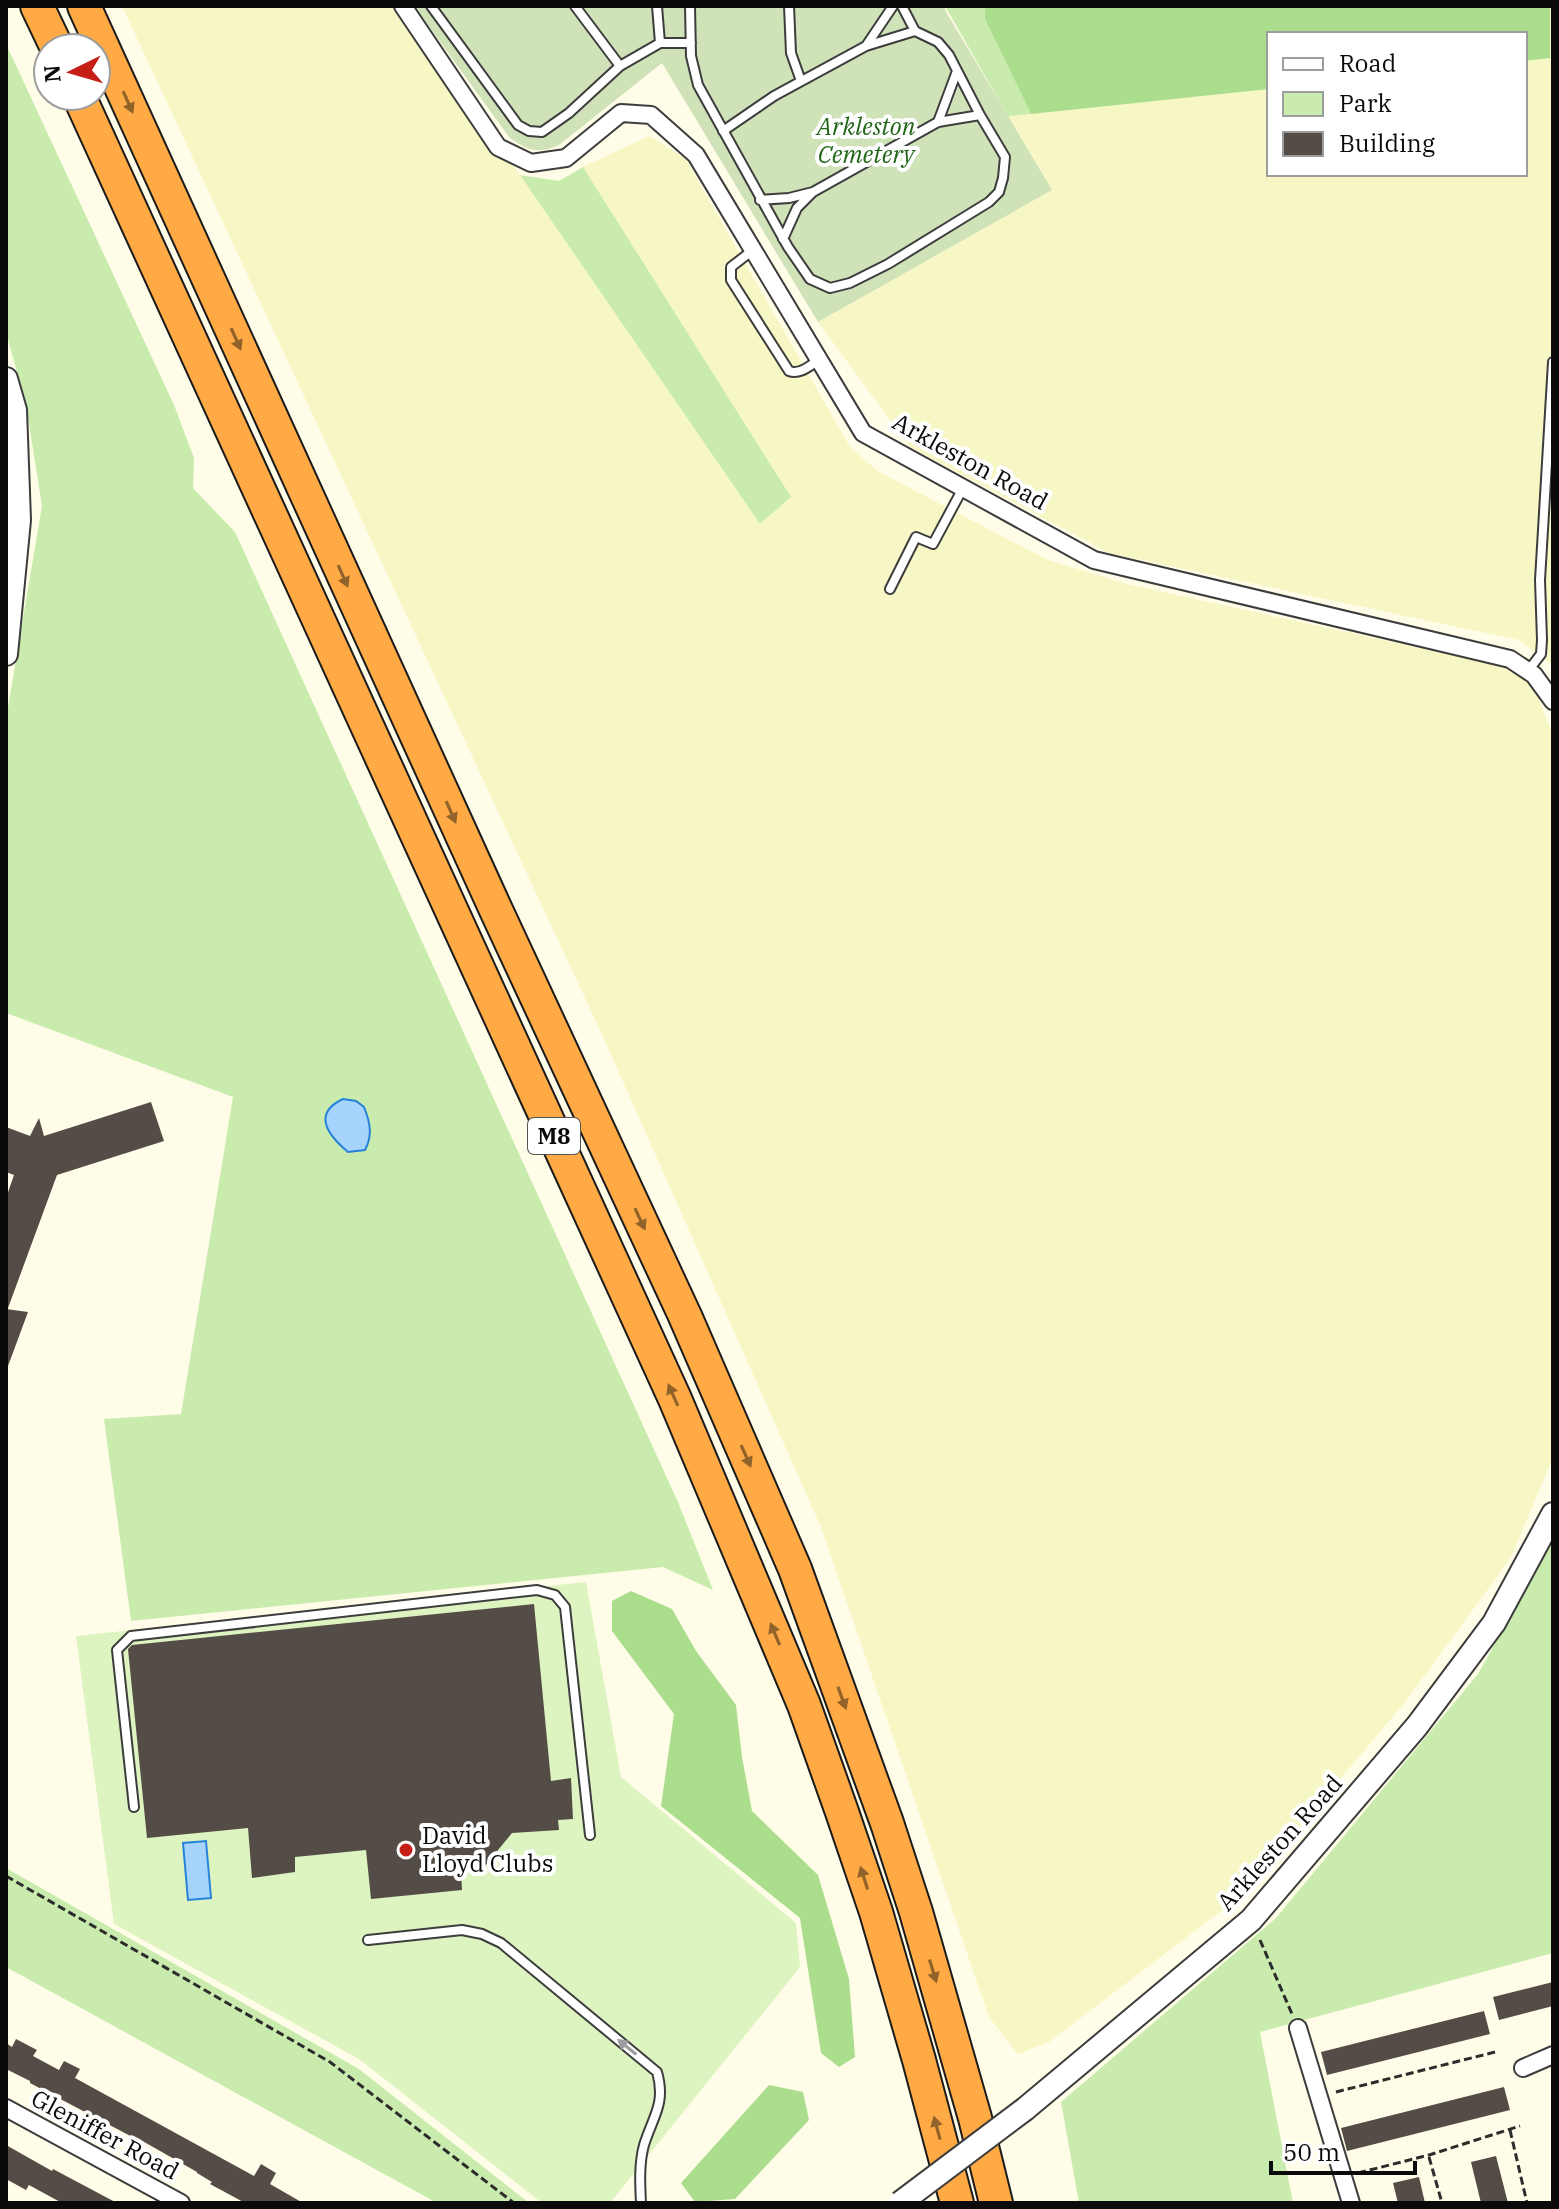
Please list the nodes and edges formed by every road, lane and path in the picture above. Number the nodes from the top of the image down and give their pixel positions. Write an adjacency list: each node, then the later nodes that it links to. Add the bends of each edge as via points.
1 (37, 6): 12 (highway)
2 (84, 6): 57 (highway, M8, one-way to 57, via 685,1316 795,1569 911,1897)
3 (403, 6): 26 (street, Arkleston Road, via 498,147 531,163 566,158 621,113 651,115 696,155)
4 (431, 6): 16 (lane, via 518,125 529,131 542,132 569,113)
5 (575, 6): 16 (lane)
6 (657, 6): 13 (lane)
7 (690, 6): 14 (lane)
8 (789, 6): 18 (lane, via 791,53)
9 (893, 6): 15 (lane)
10 (902, 6): 11 (lane)
11 (915, 31): 15 (lane); 17 (lane, via 938,42)
12 (49, 32)
13 (660, 43): 14 (lane); 16 (lane)
14 (691, 43): 22 (lane, via 698,85)
15 (866, 46): 18 (lane)
16 (620, 66)
17 (957, 71): 20 (lane); 21 (lane)
18 (801, 81): 22 (lane)
19 (86, 112): 56 (highway, M8, one-way to 19, via 876,1912 804,1705 675,1399)
20 (980, 115): 21 (lane); 25 (lane, via 1006,165 999,192 975,211 888,264 830,288 810,279)
21 (938, 122): 23 (lane)
22 (723, 131): 24 (lane)
23 (813, 192): 24 (lane); 25 (lane, via 797,208)
24 (760, 200): 25 (lane)
25 (783, 239)
26 (753, 250): 27 (street, Arkleston Road); 27 (lane, via 731,267 731,280 789,371 801,371)
27 (819, 360): 30 (street, Arkleston Road, via 863,433)
28 (1553, 362): 34 (lane, via 1540,580 1541,654)
29 (6, 379): 31 (street, via 15,410)
30 (964, 487): 32 (lane, via 933,544 916,537); 34 (street, Arkleston Road, via 1094,560 1510,659)
31 (12, 520): 33 (street)
32 (890, 589)
33 (6, 654)
34 (1528, 671): 35 (street, Arkleston Road)
35 (1553, 701)
36 (1553, 1514): 40 (street, Arkleston Road, via 1494,1623 1417,1726)
37 (134, 1807): 38 (lane, via 117,1650 131,1636 537,1590 555,1595 565,1607)
38 (590, 1835)
39 (6, 1876): 53 (path, via 330,2062)
40 (1251, 1920): 42 (path); 55 (street, Arkleston Road, bridge, via 1025,2109)
41 (368, 1940): 54 (lane, one-way to 41, via 643,2148 661,2089 657,2072 501,1943 482,1934 462,1930)
42 (1298, 2028): 46 (street)
43 (1499, 2051): 46 (path)
44 (1553, 2055): 45 (street)
45 (1523, 2068)
46 (1319, 2096): 51 (street)
47 (6, 2108): 52 (street, Gleniffer Road)
48 (1520, 2126): 49 (path)
49 (1510, 2130): 50 (path); 60 (path)
50 (1429, 2155): 51 (path); 59 (path)
51 (1343, 2177): 58 (street)
52 (181, 2203)
53 (514, 2203)
54 (641, 2203)
55 (900, 2203)
56 (957, 2203)
57 (996, 2203)
58 (1351, 2203)
59 (1442, 2203)
60 (1527, 2203)

